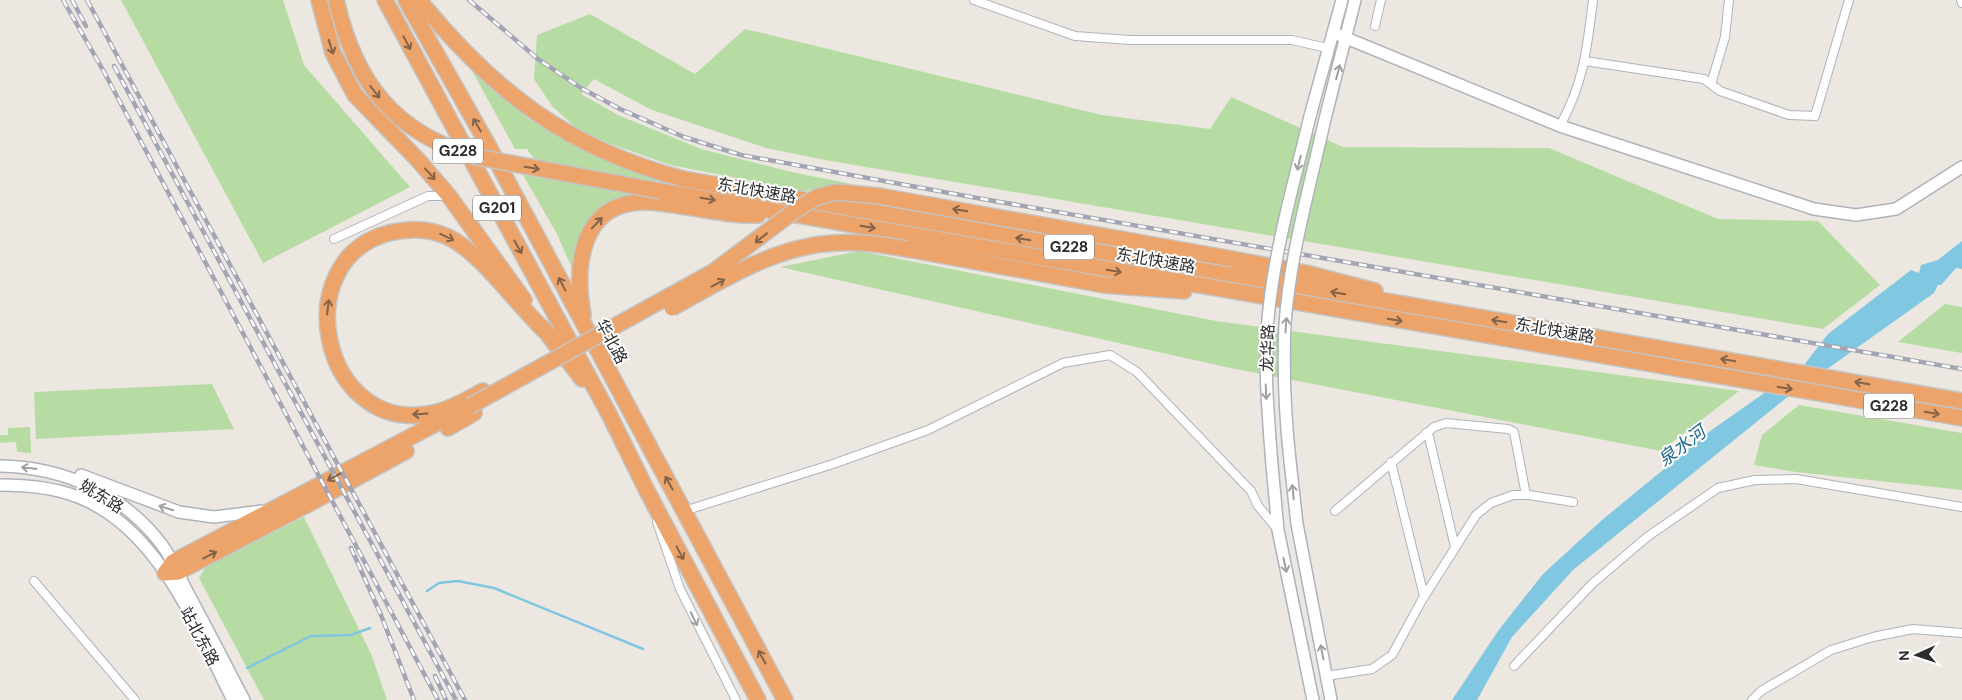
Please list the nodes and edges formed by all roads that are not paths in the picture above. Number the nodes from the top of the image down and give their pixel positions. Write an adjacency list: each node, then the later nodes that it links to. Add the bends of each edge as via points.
1 (319, 0): 21 (highway, one-way to 21, via 333,53 355,95)
2 (336, 0): 22 (highway, 东北快速路 / G228, one-way to 22, bridge, via 344,34 362,75 387,108 420,134 477,157)
3 (385, 0): 30 (highway, G201, one-way to 30)
4 (406, 0): 27 (highway, 华北路 / G201, one-way to 4)
5 (419, 0): 25 (highway, 东北快速路 / G228, one-way to 5, via 712,185 665,174 591,146 535,113 470,60)
6 (974, 0): 16 (street, via 1075,36 1130,40 1292,40)
7 (1342, 0): 14 (street, 龙华路)
8 (1355, 0): 15 (street, 龙华路)
9 (1381, 0): 13 (street)
10 (1593, 0): 17 (street)
11 (1729, 0): 18 (street, via 1725,36)
12 (1849, 0): 18 (street, via 1814,116 1789,116 1720,91)
13 (1375, 26)
14 (1334, 33): 15 (street); 16 (street, 龙华路)
15 (1346, 39): 19 (street); 51 (street, 龙华路, one-way to 15, bridge, via 1297,524 1285,393 1286,323 1293,265)
16 (1327, 48): 44 (street, 龙华路, one-way to 44, bridge, via 1276,265 1269,309 1266,392)
17 (1585, 61): 18 (street, via 1704,79); 19 (street, via 1574,100)
18 (1710, 84)
19 (1560, 126): 20 (street, via 1814,209 1856,215 1896,209)
20 (1962, 167)
21 (449, 196): 23 (street, via 428,196); 26 (highway)
22 (789, 214): 24 (highway, 东北快速路 / G228, one-way to 24); 27 (highway, one-way to 22, via 581,300 580,261 586,237 609,212 630,203 648,202 733,215)
23 (334, 239)
24 (1237, 292): 29 (highway, one-way to 24, bridge, via 770,257 801,247 835,242 871,244 1104,285); 31 (highway, 东北快速路 / G228, one-way to 31)
25 (1429, 309): 28 (highway, 东北快速路 / G228, one-way to 25); 29 (highway, one-way to 29, bridge, via 1332,279 879,196 837,192 806,202 713,272)
26 (548, 334): 29 (highway, one-way to 26, via 427,414 400,414 365,398 346,380 330,347 327,310 341,270 359,247 385,234 410,229 448,237 473,255 526,315); 30 (highway)
27 (590, 336): 42 (highway, 华北路 / G201, one-way to 27)
28 (1962, 400)
29 (470, 406): 40 (highway, one-way to 40); 46 (highway, one-way to 29, via 312,502)
30 (610, 416): 37 (highway, G201)
31 (1962, 418)
32 (1426, 433): 33 (street); 38 (street, via 1446,423 1514,432); 45 (street)
33 (1391, 462): 43 (street); 48 (street)
34 (0, 466): 35 (street, 姚东路, one-way to 34)
35 (52, 472): 40 (street, one-way to 35, via 251,514 197,516 162,507 92,478); 46 (street, 姚东路, via 87,484 118,503 148,529)
36 (0, 485): 46 (street, 姚东路, via 59,490 94,504 126,527)
37 (647, 491): 55 (street, one-way to 55, via 680,589); 56 (highway, G201, one-way to 56)
38 (1526, 495): 39 (street); 45 (street, via 1513,495 1491,504 1476,515)
39 (1573, 502)
40 (283, 504): 46 (highway)
41 (1962, 507): 50 (street, via 1796,479 1755,480 1718,488 1647,537 1592,584)
42 (684, 510): 44 (street, via 833,464 928,430 1063,364 1110,355 1137,372 1251,491 1258,506); 57 (highway, 华北路 / G201, one-way to 42)
43 (1335, 511)
44 (1278, 530): 58 (street, 龙华路, one-way to 58)
45 (1455, 547): 48 (street)
46 (172, 569): 53 (street, 站北东路); 54 (street, 站北东路)
47 (34, 581): 52 (street)
48 (1424, 596): 51 (street, via 1392,655 1372,669)
49 (1962, 633): 60 (street, via 1913,629 1831,650 1761,691)
50 (1514, 666)
51 (1326, 676): 59 (street, 龙华路)
52 (135, 700)
53 (233, 700)
54 (244, 700)
55 (736, 700)
56 (758, 700)
57 (785, 700)
58 (1313, 700)
59 (1331, 700)
60 (1752, 700)

